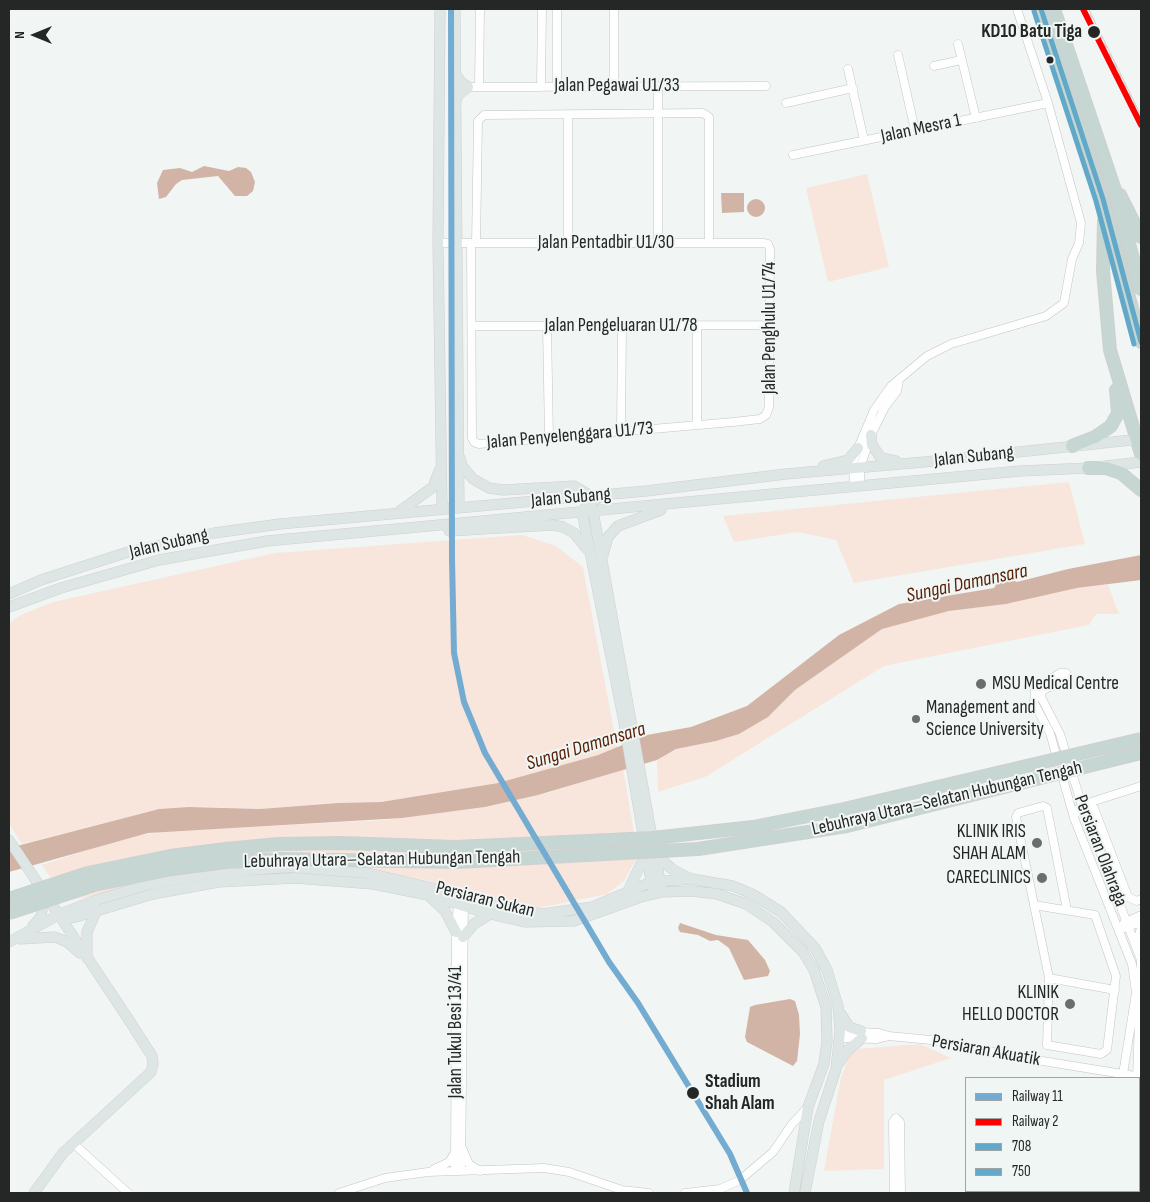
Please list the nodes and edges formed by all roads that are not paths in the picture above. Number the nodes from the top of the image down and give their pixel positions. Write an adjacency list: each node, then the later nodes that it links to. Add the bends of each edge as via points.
1 (439, 9): 36 (main road)
2 (455, 9): 15 (main road)
3 (480, 9): 22 (street)
4 (542, 9): 16 (street)
5 (557, 9): 17 (street)
6 (614, 9): 18 (street)
7 (1017, 9): 26 (street)
8 (1041, 9): 34 (highway)
9 (1054, 9): 33 (highway)
10 (958, 44): 12 (street)
11 (898, 55): 30 (street)
12 (961, 60): 13 (street); 29 (street)
13 (934, 66)
14 (848, 69): 23 (street)
15 (455, 73): 21 (main road); 24 (main road)
16 (541, 86): 17 (street, Jalan Pegawai U1/33); 22 (street, Jalan Pegawai U1/33)
17 (557, 86): 18 (street, Jalan Pegawai U1/33)
18 (614, 86): 19 (street, Jalan Pegawai U1/33)
19 (658, 86): 20 (street, Jalan Pegawai U1/33); 27 (street)
20 (766, 86)
21 (468, 87): 22 (street, Jalan Pegawai U1/33); 24 (main road)
22 (479, 87)
23 (853, 88): 25 (street); 31 (street)
24 (455, 102): 37 (main road)
25 (786, 103)
26 (1048, 103): 29 (street, Jalan Mesra 1); 51 (street, via 1081,223 1064,303 1046,316 951,344 927,356)
27 (658, 113): 28 (street); 40 (street); 41 (street, via 703,113 709,116)
28 (568, 114): 38 (street, Jalan Penyelenggara U1/73, via 484,116 478,121); 39 (street)
29 (976, 118): 30 (street, Jalan Mesra 1)
30 (914, 130): 31 (street, Jalan Mesra 1)
31 (864, 140): 32 (street, Jalan Mesra 1)
32 (793, 155)
33 (1115, 190): 35 (highway, via 1128,207); 43 (highway)
34 (1103, 199): 49 (highway); 50 (highway, via 1103,271)
35 (1141, 238)
36 (438, 243): 37 (street, Jalan Pentadbir U1/30); 62 (main road)
37 (456, 243): 38 (street, Jalan Pentadbir U1/30); 60 (main road)
38 (474, 243): 39 (street, Jalan Pentadbir U1/30); 45 (street, Jalan Penyelenggara U1/73)
39 (568, 243): 40 (street, Jalan Pentadbir U1/30)
40 (658, 243): 41 (street, Jalan Pentadbir U1/30)
41 (709, 243): 42 (street, Jalan Pentadbir U1/30, via 764,243)
42 (770, 249): 44 (street, Jalan Penghulu U1/74)
43 (1141, 289)
44 (770, 325): 48 (street, Jalan Pengeluaran U1/78); 52 (street, Jalan Penghulu U1/74)
45 (472, 326): 46 (street, Jalan Pengeluaran U1/78); 56 (street, Jalan Penyelenggara U1/73, via 474,442)
46 (547, 326): 47 (street, Jalan Pengeluaran U1/78); 56 (street)
47 (622, 326): 48 (street, Jalan Pengeluaran U1/78); 54 (street)
48 (697, 326): 53 (street)
49 (1141, 342)
50 (1110, 350): 57 (highway); 58 (highway, via 1118,399 1116,420 1104,432)
51 (899, 380): 55 (street, via 898,391 885,407); 59 (street, via 874,410)
52 (769, 407): 53 (street, Jalan Penyelenggara U1/73, via 760,419)
53 (697, 425): 54 (street, Jalan Penyelenggara U1/73)
54 (621, 431): 56 (street, Jalan Penyelenggara U1/73)
55 (871, 435): 63 (main road, via 872,445 881,458); 66 (street)
56 (549, 438)
57 (1139, 439): 58 (main road, Jalan Subang); 61 (highway)
58 (1072, 446): 63 (main road, Jalan Subang)
59 (858, 448): 66 (street); 67 (main road, via 848,460)
60 (458, 452): 71 (main road, via 462,466 473,479 489,488 574,486); 72 (main road)
61 (1141, 454)
62 (441, 460): 73 (main road); 74 (main road, via 433,487)
63 (924, 462): 66 (main road, Jalan Subang)
64 (1141, 462): 65 (main road, Jalan Subang)
65 (1088, 468): 68 (main road, Jalan Subang, via 1020,471); 69 (highway, via 1106,468 1121,473)
66 (856, 469): 67 (main road, Jalan Subang); 68 (street)
67 (786, 474): 71 (main road, Jalan Subang, via 603,495)
68 (857, 487): 70 (main road, Jalan Subang)
69 (1141, 490)
70 (679, 504): 71 (main road, Jalan Subang); 80 (main road, via 618,526 608,537)
71 (588, 506): 72 (main road, Jalan Subang, via 573,498); 76 (main road, Jalan Subang); 79 (main road); 80 (main road)
72 (459, 508): 73 (main road, Jalan Subang); 75 (main road)
73 (442, 509): 74 (main road, Jalan Subang); 75 (main road)
74 (398, 513): 81 (main road, Jalan Subang, via 214,533 128,552)
75 (450, 516): 76 (main road); 77 (main road)
76 (476, 522): 77 (main road, Jalan Subang)
77 (432, 526): 78 (main road, Jalan Subang)
78 (413, 528): 79 (main road, via 437,532 553,525 574,533); 84 (main road, Jalan Subang, via 267,541 176,556 98,576)
79 (590, 554): 85 (main road)
80 (602, 561): 85 (main road)
81 (41, 580): 82 (main road); 83 (main road, Jalan Subang)
82 (9, 588)
83 (9, 594)
84 (9, 607)
85 (627, 717): 88 (main road)
86 (1141, 738): 101 (highway, Lebuhraya Utara–Selatan Hubungan Tengah, bridge, via 844,810 753,828 652,838 465,846 342,843 234,848 170,856 88,873)
87 (1141, 753): 109 (highway, Lebuhraya Utara–Selatan Hubungan Tengah, bridge, via 847,826 698,849 457,862 281,859 226,862 94,885)
88 (639, 786): 93 (main road); 94 (main road)
89 (1141, 786): 90 (street)
90 (1083, 808): 91 (street, via 1076,811); 91 (street, Persiaran Olahraga, via 1060,734 1040,697 1042,691 1064,679 1066,673 1060,673 1035,689 1033,696 1050,733); 103 (street, via 1094,808 1128,897 1137,901); 115 (street, Persiaran Olahraga)
91 (1074, 818): 106 (street, Persiaran Olahraga)
92 (10, 842): 99 (main road)
93 (645, 855): 96 (main road); 97 (main road)
94 (656, 855): 95 (main road, via 672,869); 96 (main road)
95 (692, 879): 96 (main road, Persiaran Sukan); 125 (main road, Persiaran Sukan, via 733,886 781,912 815,948 827,970)
96 (656, 882): 97 (main road, Persiaran Sukan); 98 (main road)
97 (628, 891): 102 (main road, Persiaran Sukan, via 592,907 542,914)
98 (658, 893): 111 (main road, Persiaran Sukan, via 574,921 525,922); 126 (main road, Persiaran Sukan, via 692,891 717,894 758,912 786,933 803,952 814,970)
99 (46, 894): 104 (main road, via 70,904); 110 (main road); 118 (main road, via 41,917)
100 (428, 896): 102 (main road, Persiaran Sukan); 107 (main road, Persiaran Sukan, via 373,884 295,878 219,882 153,894); 119 (main road, via 445,911)
101 (9, 899)
102 (462, 899): 104 (main road, Persiaran Sukan, via 367,873 289,868 211,873 150,884); 111 (main road, Persiaran Sukan); 119 (street, Jalan Tukul Besi 13/41)
103 (1141, 899)
104 (85, 904): 110 (main road, Persiaran Sukan)
105 (1034, 905): 108 (street); 108 (street, via 1016,814 1045,807); 123 (street)
106 (1111, 909): 112 (street); 116 (street, Persiaran Olahraga)
107 (97, 910): 110 (main road, Persiaran Sukan, via 69,918); 122 (main road, via 86,932)
108 (1067, 910): 112 (street)
109 (9, 913)
110 (60, 914): 118 (main road, Persiaran Sukan); 122 (main road)
111 (490, 914): 119 (main road)
112 (1095, 915): 124 (street, via 1116,976)
113 (1141, 915): 115 (street)
114 (1141, 922): 115 (street)
115 (1128, 924): 116 (street); 121 (street, Persiaran Olahraga)
116 (1118, 928): 130 (street, Persiaran Olahraga, via 1132,964 1136,993)
117 (1141, 928): 121 (street)
118 (26, 932): 120 (main road, Persiaran Sukan)
119 (460, 934): 139 (street, Jalan Tukul Besi 13/41)
120 (10, 941): 122 (main road, via 55,937 67,942)
121 (1136, 946): 127 (street, Persiaran Olahraga, via 1141,960)
122 (87, 959): 138 (main road, via 152,1056 153,1064 151,1072)
123 (1049, 978): 124 (street); 124 (street, via 1046,1041 1050,1047 1101,1054 1107,1050)
124 (1114, 990)
125 (838, 1006): 128 (main road, Persiaran Sukan); 129 (main road, via 844,1023)
126 (826, 1008): 128 (main road); 131 (main road, Persiaran Sukan)
127 (1140, 1027): 132 (street, Persiaran Olahraga)
128 (838, 1034): 129 (street, Persiaran Akuatik); 131 (main road); 133 (main road, Persiaran Sukan)
129 (861, 1035): 133 (main road); 134 (street, Persiaran Akuatik, via 879,1033 931,1040)
130 (1125, 1060): 134 (street); 135 (street, Persiaran Olahraga)
131 (824, 1064): 137 (main road, Persiaran Sukan)
132 (1139, 1065): 136 (street, Persiaran Olahraga)
133 (836, 1069): 149 (main road, Persiaran Sukan, via 819,1121)
134 (1106, 1072): 135 (street, Persiaran Akuatik)
135 (1121, 1076): 136 (street, Persiaran Akuatik)
136 (1138, 1077)
137 (808, 1107): 147 (street, via 773,1152 740,1180 720,1189); 148 (main road, Persiaran Sukan)
138 (73, 1143): 143 (main road); 144 (street)
139 (458, 1147): 140 (street, Jalan Tukul Besi 13/41); 141 (street, via 469,1164); 142 (street, via 449,1162)
140 (458, 1171): 141 (street); 142 (street)
141 (480, 1171): 146 (street, via 544,1168 569,1172 622,1190)
142 (428, 1172): 145 (street, via 385,1178)
143 (34, 1193)
144 (128, 1193)
145 (339, 1193)
146 (649, 1193)
147 (686, 1193)
148 (794, 1193)
149 (805, 1193)
150 (894, 1193): 151 (street, via 893,1122 896,1118 900,1122)
151 (901, 1193)

